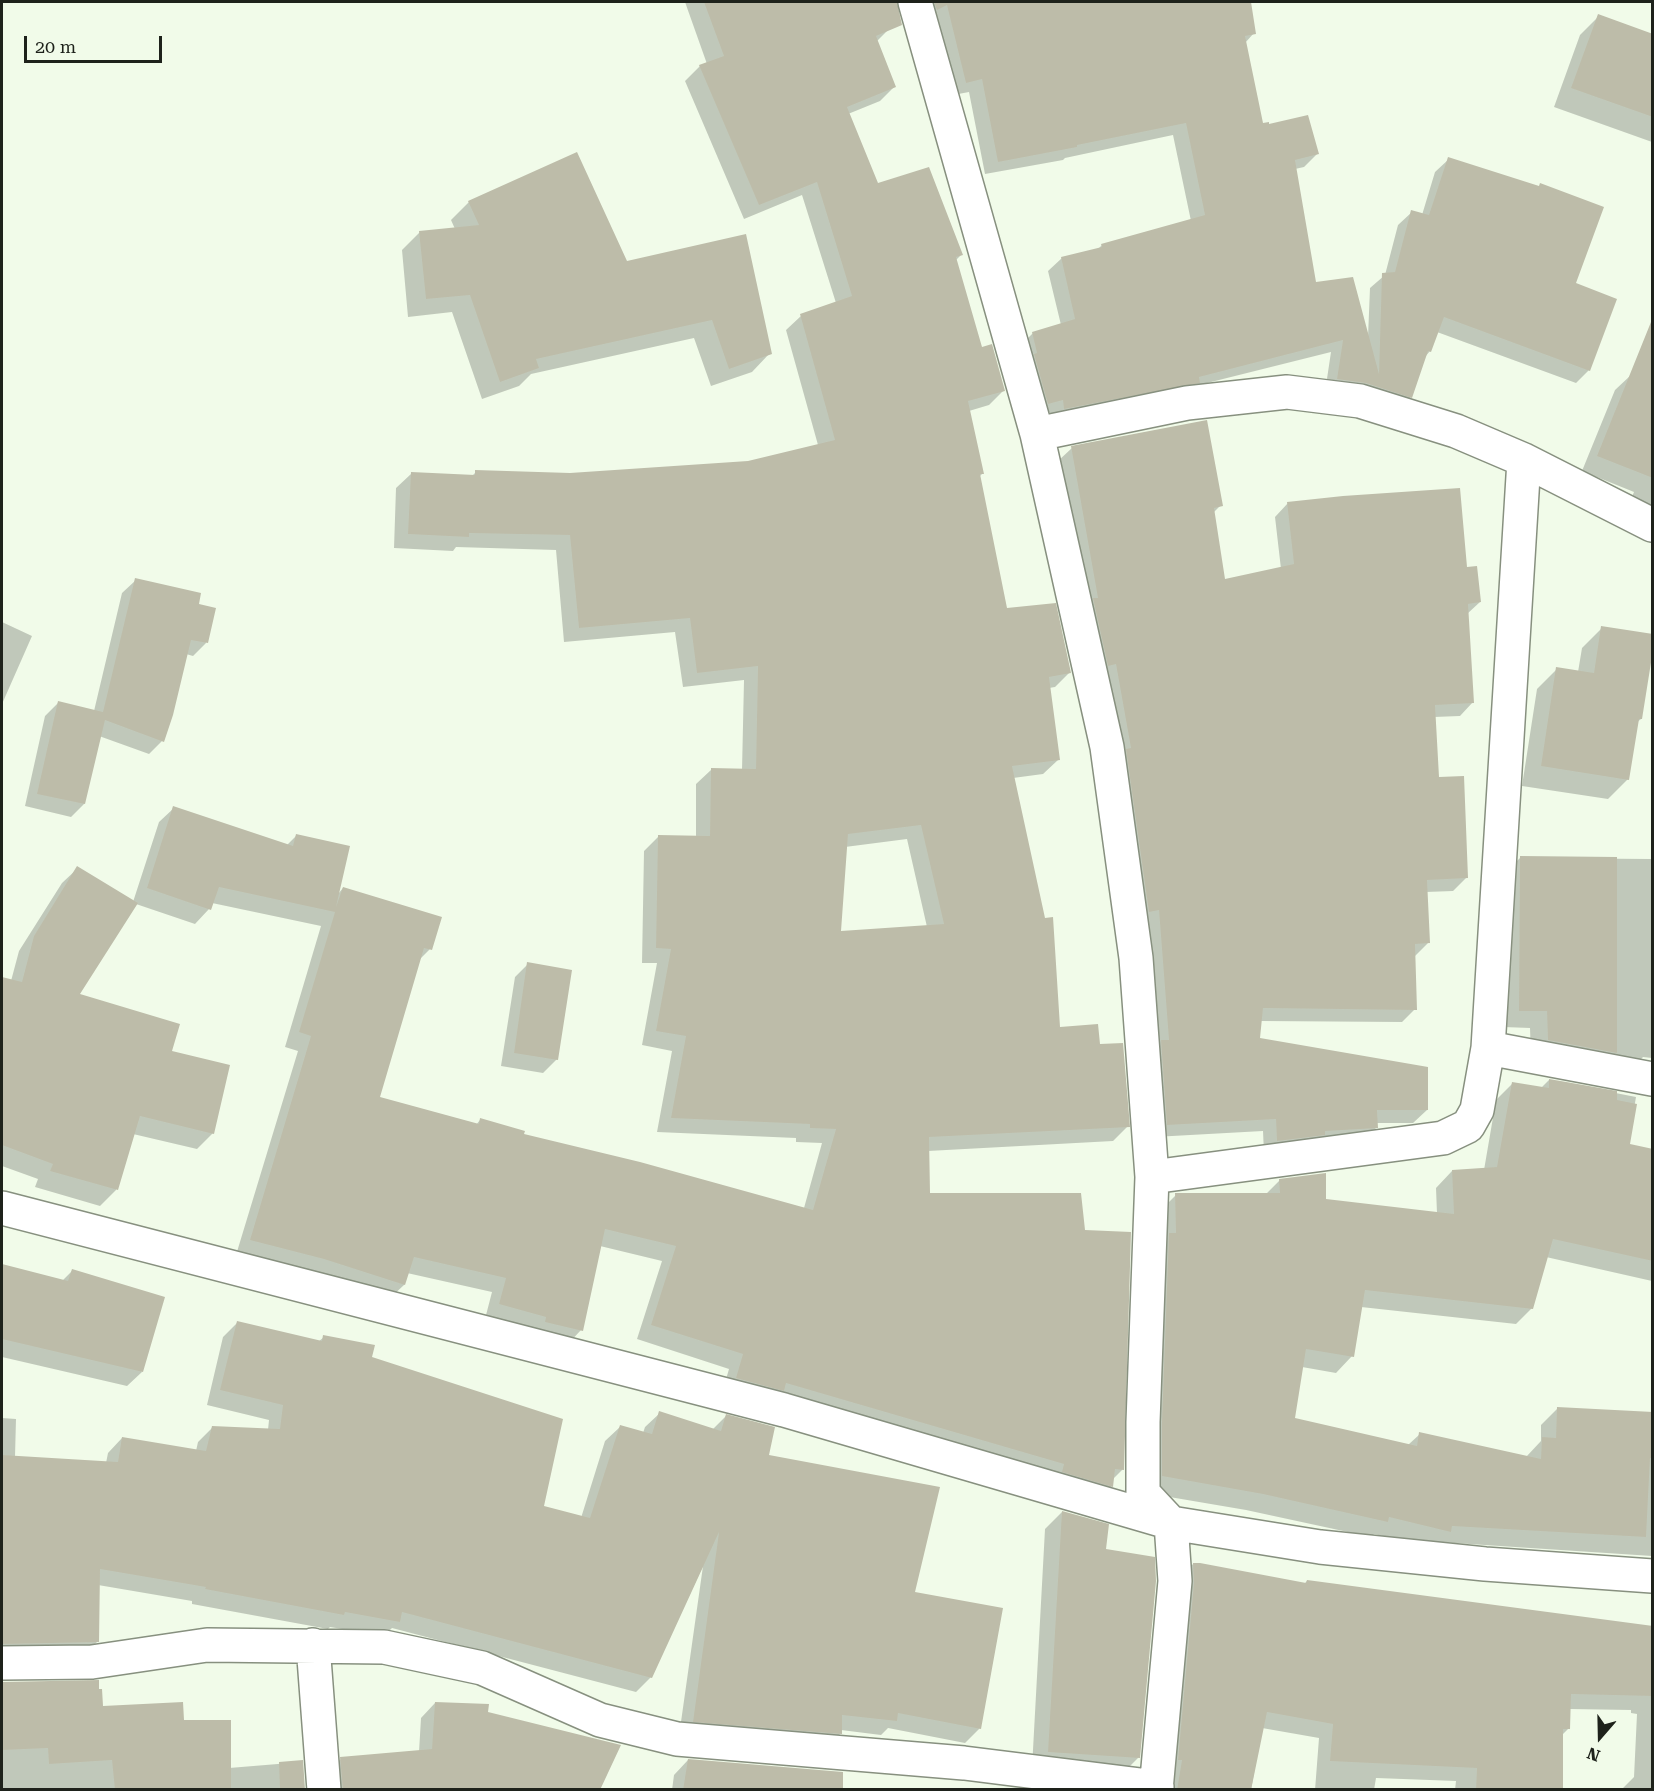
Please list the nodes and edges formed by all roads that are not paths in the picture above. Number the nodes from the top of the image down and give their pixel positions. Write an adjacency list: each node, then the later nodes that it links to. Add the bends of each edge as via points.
1 (915, 2): 2 (street)
2 (1037, 434): 3 (street, via 1187,403 1287,392 1360,401 1456,431); 7 (street, via 1107,747 1136,958)
3 (1524, 460): 4 (street); 5 (street)
4 (1653, 525)
5 (1488, 1048): 6 (street); 7 (street, via 1477,1110 1468,1126 1443,1138)
6 (1653, 1079)
7 (1152, 1178): 9 (street, via 1143,1493)
8 (2, 1208): 9 (street, via 784,1410)
9 (1171, 1523): 10 (street, via 1320,1547); 13 (street, via 1175,1581)
10 (1653, 1576)
11 (313, 1645): 12 (street, via 207,1645 92,1662); 13 (street, via 384,1647 482,1668 600,1720 677,1739 964,1763); 14 (street)
12 (2, 1663)
13 (1157, 1788)
14 (324, 1790)

